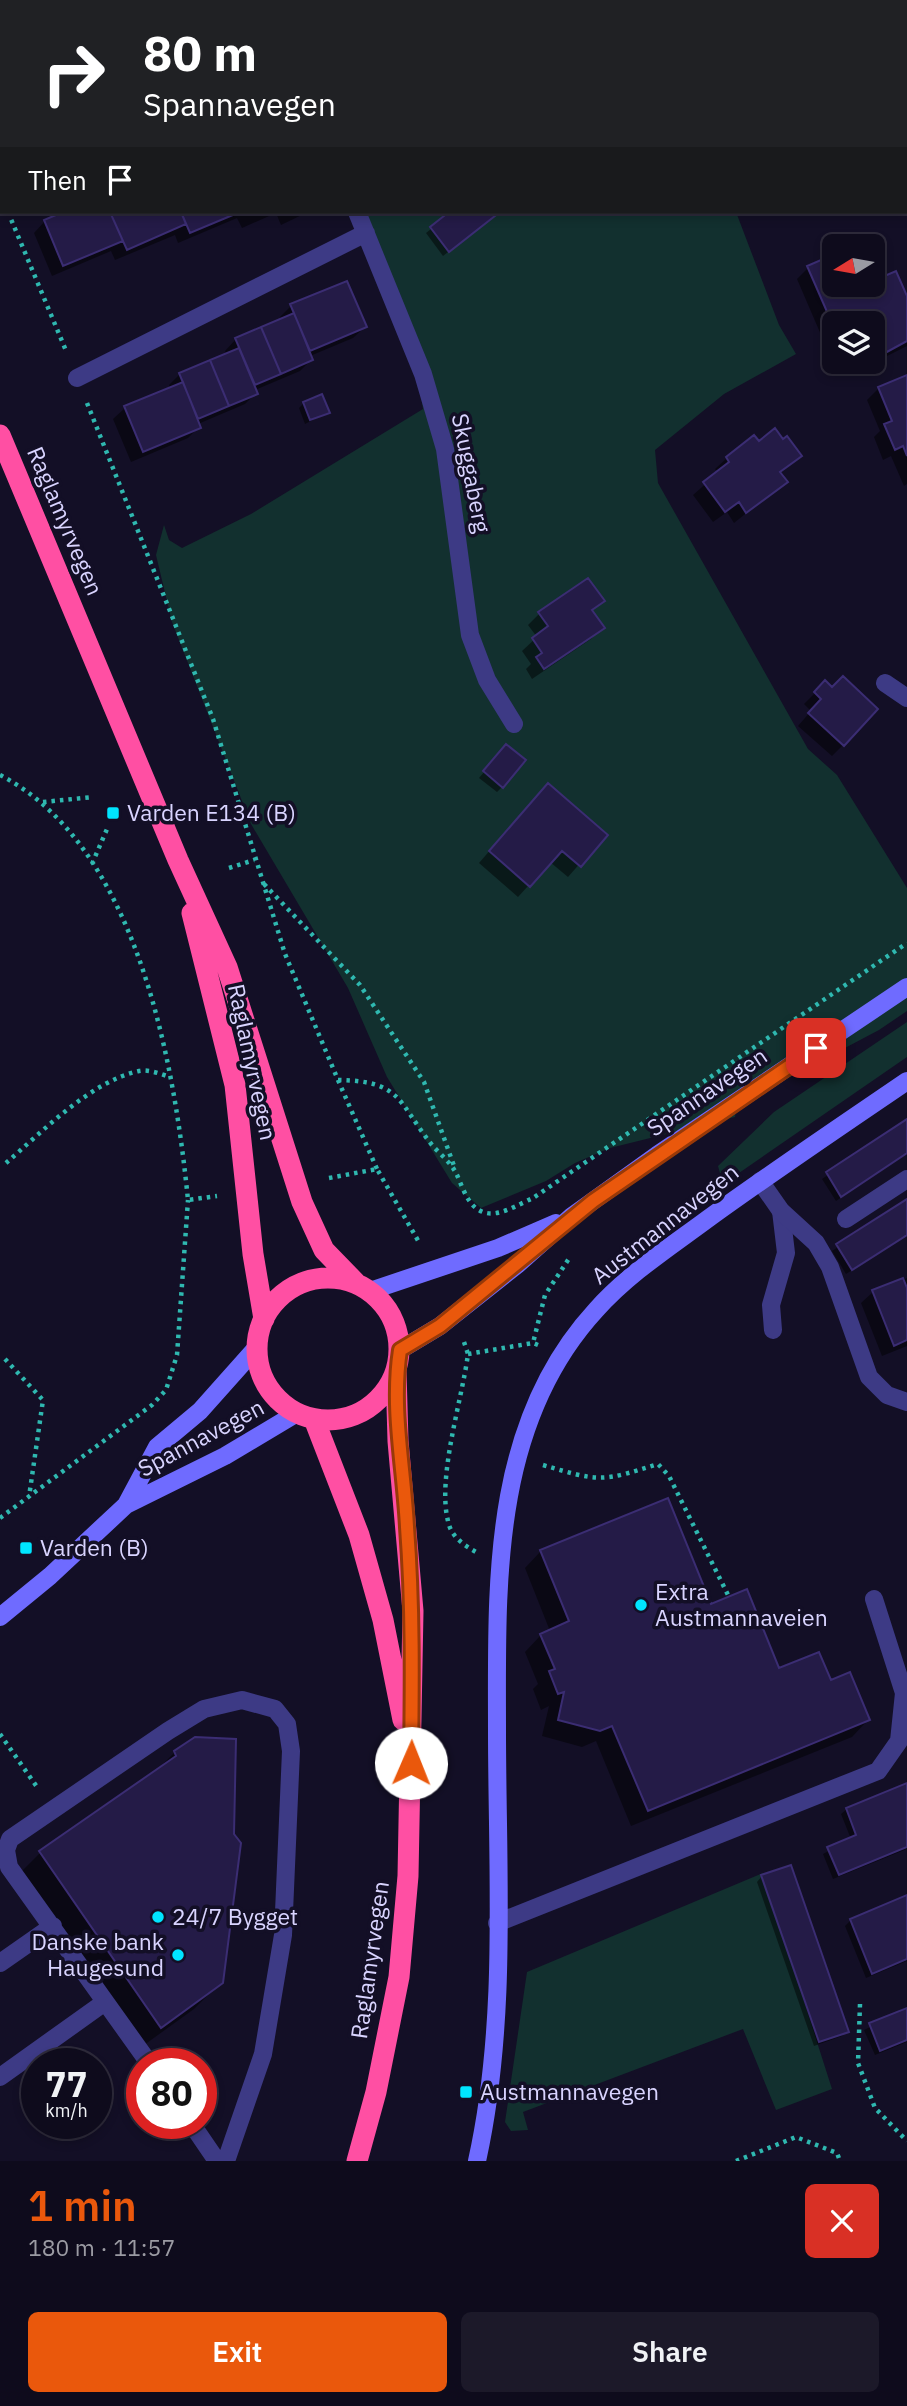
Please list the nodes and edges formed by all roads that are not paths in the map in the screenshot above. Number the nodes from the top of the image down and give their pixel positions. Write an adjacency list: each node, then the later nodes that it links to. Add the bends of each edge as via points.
1 (358, 214): 2 (street, Skuggaberg)
2 (366, 233): 3 (street); 7 (street, Skuggaberg, via 423,374 445,449 470,635 487,680)
3 (77, 378)
4 (0, 435): 8 (highway, Raglamyrvegen)
5 (886, 683): 6 (street)
6 (907, 698)
7 (514, 724)
8 (178, 860): 16 (highway, Raglamyrvegen, via 227,967 302,1202 324,1250); 17 (highway, Raglamyrvegen, via 235,1084)
9 (907, 987): 14 (main road, Spannavegen)
10 (907, 1081): 12 (main road, Austmannavegen)
11 (907, 1179): 15 (street)
12 (761, 1181): 13 (street, Austmannavegen); 27 (main road, Austmannavegen, via 628,1278 594,1311 535,1406 508,1494 499,1565)
13 (781, 1211): 18 (street, via 786,1253 771,1305); 21 (street, Austmannavegen, via 816,1243 830,1267 869,1377 887,1395)
14 (572, 1216): 16 (main road, Spannavegen, via 498,1248); 20 (main road, Spannavegen)
15 (846, 1219)
16 (363, 1287): 17 (highway, via 335,1278 313,1279 275,1300); 20 (highway, via 397,1327)
17 (264, 1319): 19 (highway)
18 (773, 1330)
19 (257, 1347): 22 (highway, via 268,1386 281,1401); 23 (main road, Spannavegen, via 200,1411 157,1447)
20 (398, 1360): 22 (highway, via 387,1389 355,1415 335,1420); 26 (highway, Raglamyrvegen, via 398,1441 413,1611)
21 (907, 1402)
22 (306, 1416): 23 (main road, Spannavegen); 26 (highway, Raglamyrvegen, via 359,1535 383,1620)
23 (126, 1505): 25 (main road, Spannavegen)
24 (874, 1600): 27 (street, via 904,1693 899,1741 878,1771)
25 (0, 1617)
26 (411, 1763): 36 (highway, Raglamyrvegen, via 408,1876 398,1977 376,2092)
27 (496, 1923): 37 (main road, Austmannavegen, via 491,2068)
28 (53, 1926): 29 (street); 30 (street); 35 (street, via 9,1867 6,1850 10,1839 204,1709 242,1700 275,1709 287,1724 291,1751 283,1935 263,2054)
29 (0, 1963)
30 (106, 2002): 31 (street); 32 (street)
31 (138, 2048)
32 (0, 2077)
33 (202, 2139): 34 (street)
34 (217, 2161)
35 (226, 2161)
36 (357, 2161)
37 (477, 2161)

